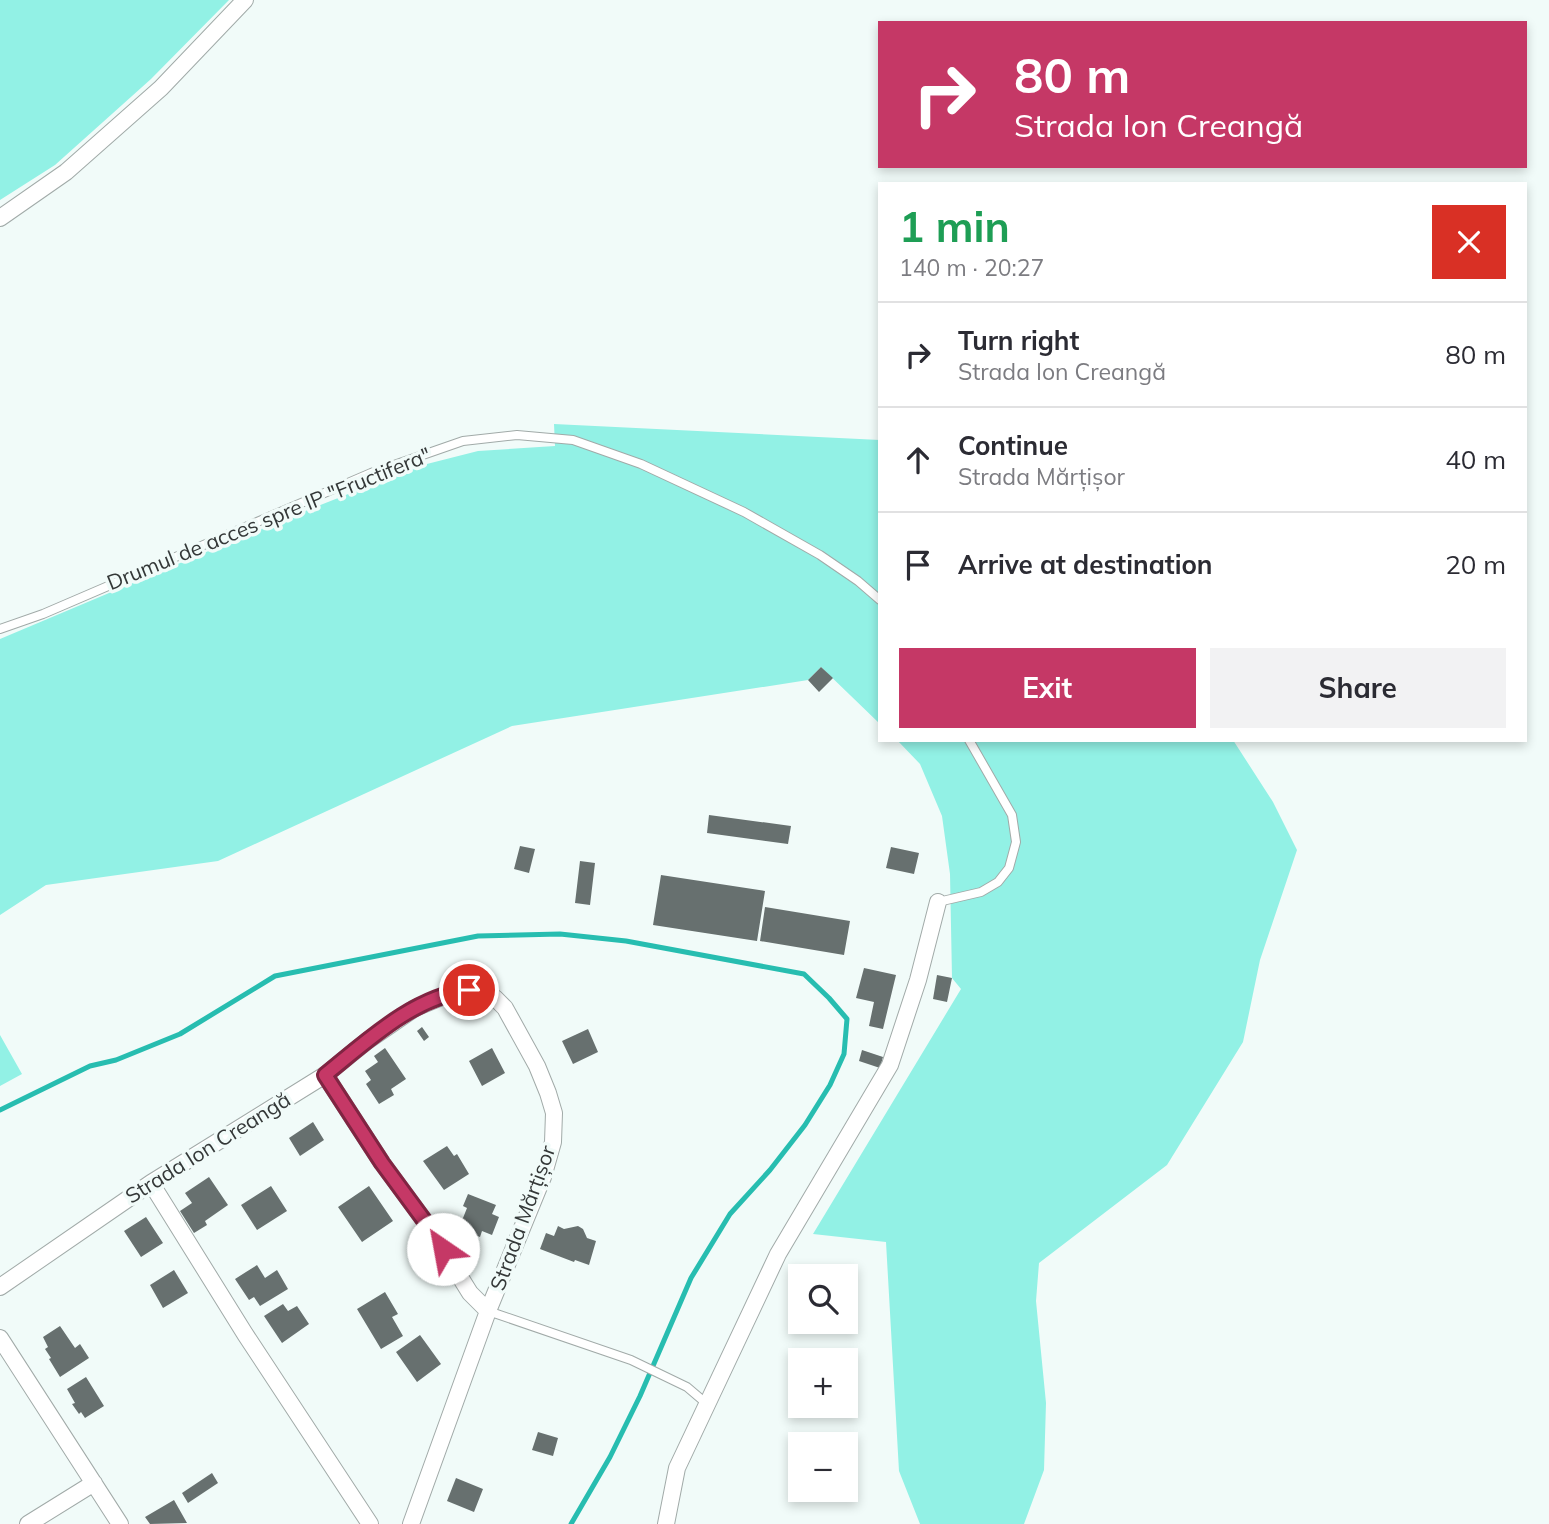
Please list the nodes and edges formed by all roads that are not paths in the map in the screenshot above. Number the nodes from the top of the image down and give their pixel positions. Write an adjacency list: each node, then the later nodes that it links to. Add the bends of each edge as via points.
1 (245, 0): 2 (street, via 161,88 66,172)
2 (0, 218)
3 (878, 598): 4 (lane, Drumul de acces spre IP "Fructifera", via 820,555 744,512 641,464 573,440 517,435 463,441 371,473)
4 (0, 629)
5 (970, 742): 6 (lane, via 1012,815 1016,842 1009,867 998,882 981,892)
6 (938, 902): 13 (street, via 890,1065 778,1254)
7 (415, 1008): 8 (street, Strada Ion Creangă); 11 (street, Strada Mărțișor, via 469,990 495,998 537,1066 554,1113 553,1142 542,1177)
8 (325, 1075): 9 (street, Strada Ion Creangă); 11 (street, via 470,1293)
9 (151, 1183): 10 (street, Strada Ion Creangă); 17 (street)
10 (0, 1287)
11 (488, 1311): 13 (lane, via 631,1360 670,1377); 18 (street, Strada Mărțișor)
12 (0, 1338): 14 (street)
13 (707, 1404): 19 (street, via 677,1468)
14 (94, 1483): 15 (street); 16 (street)
15 (28, 1524)
16 (120, 1524)
17 (370, 1524)
18 (411, 1524)
19 (666, 1524)

